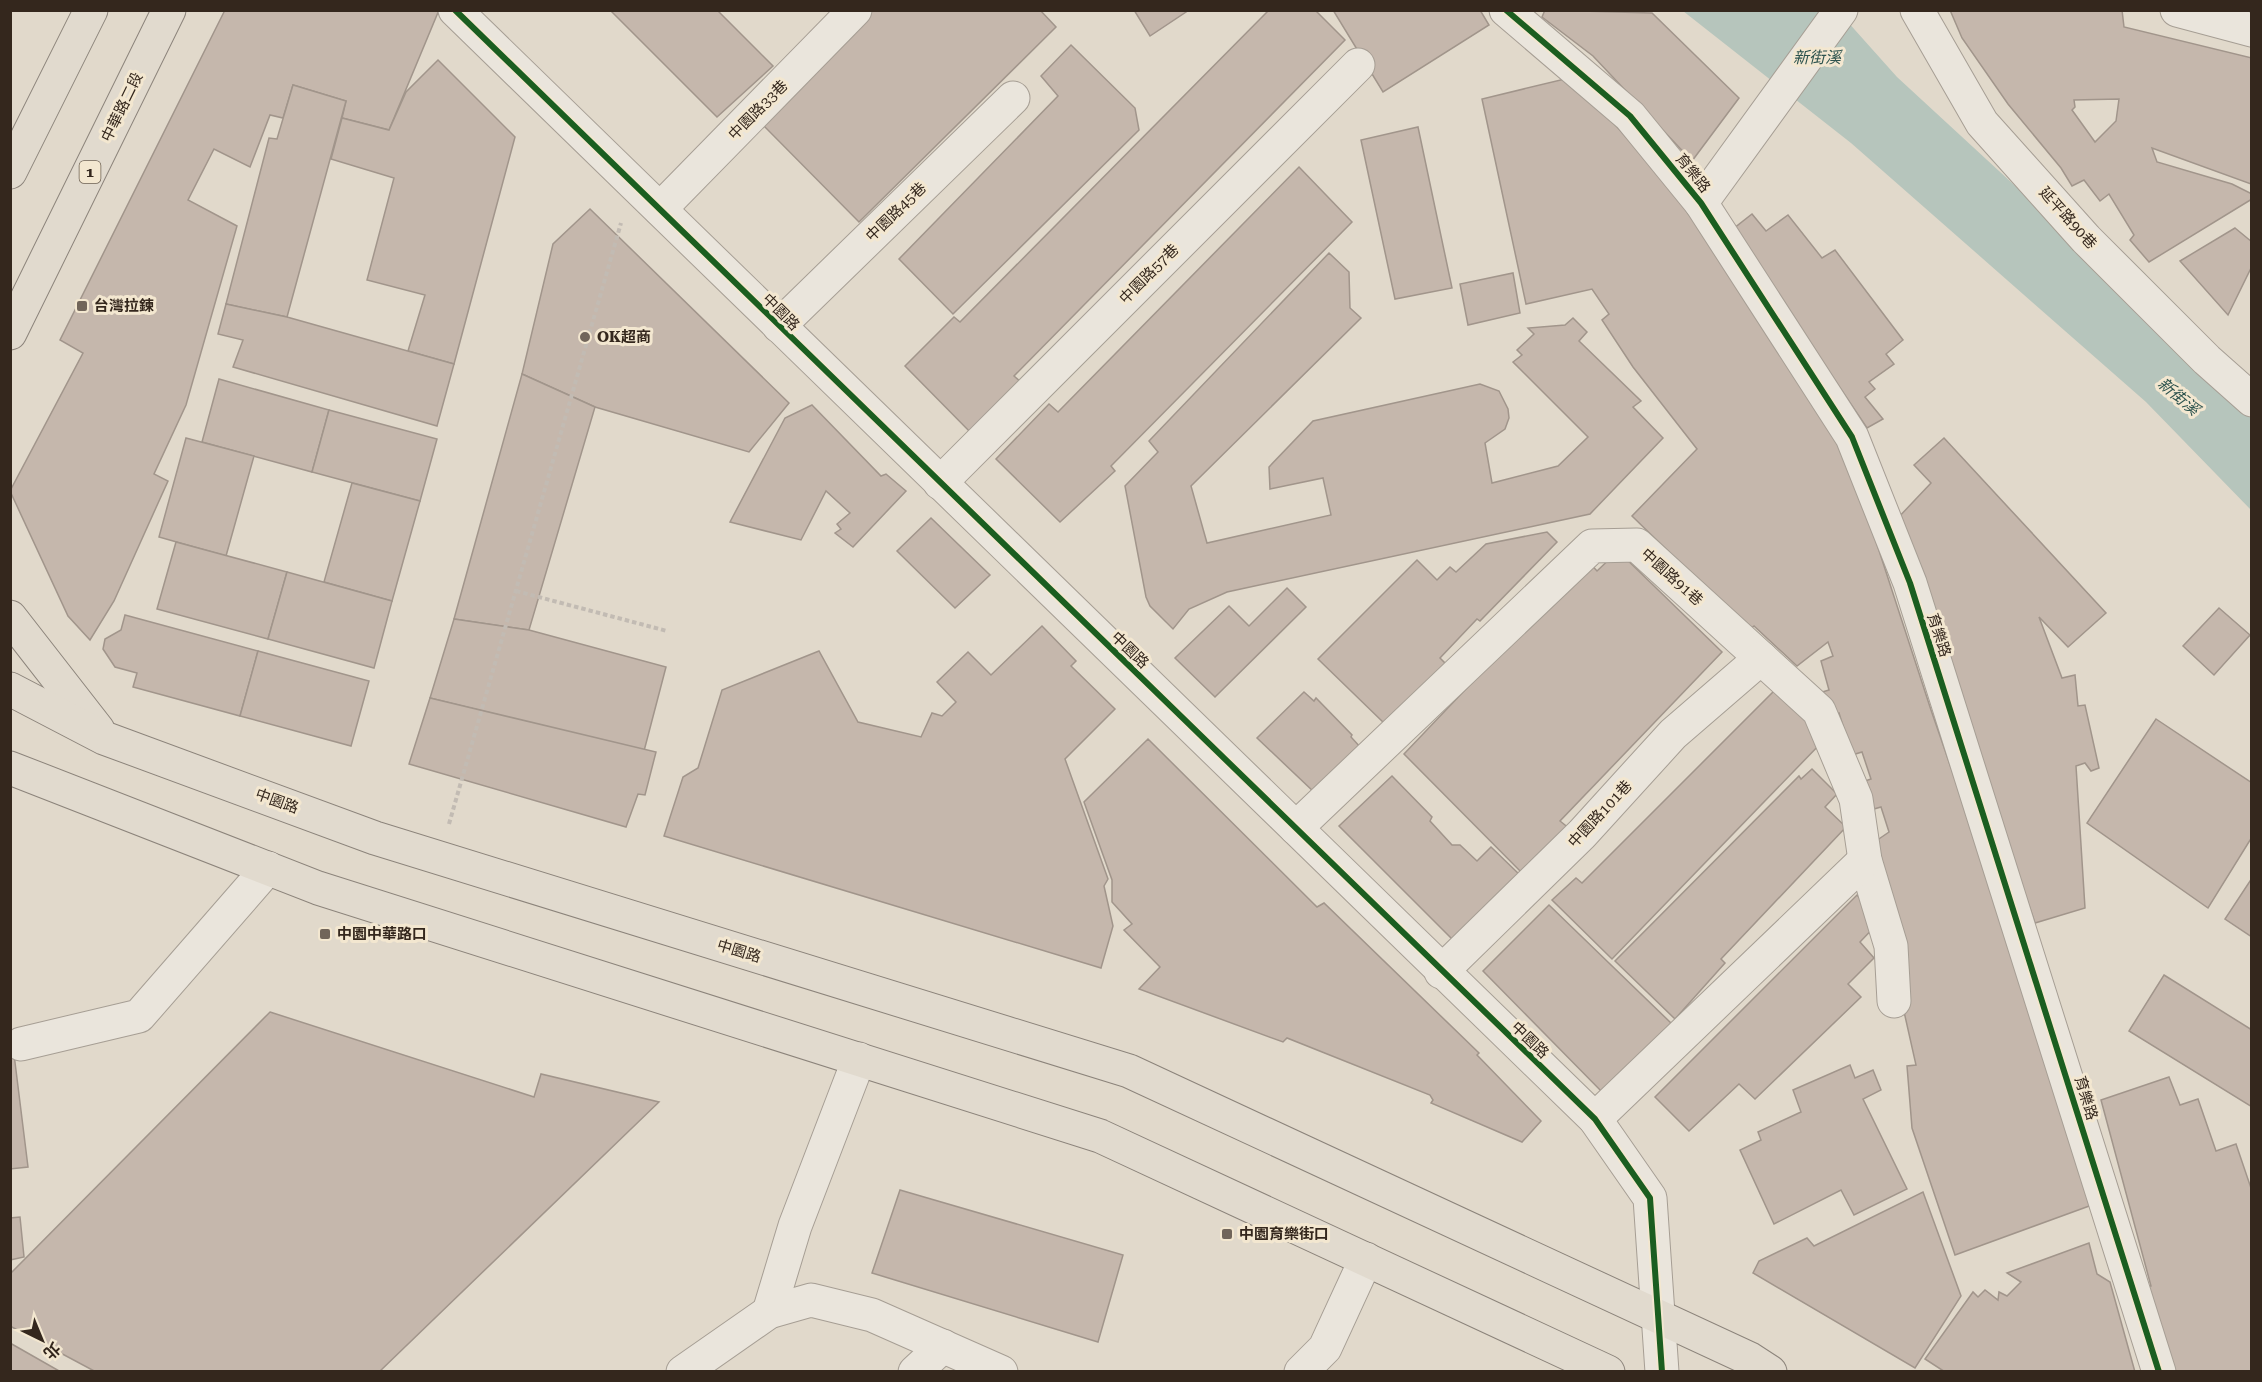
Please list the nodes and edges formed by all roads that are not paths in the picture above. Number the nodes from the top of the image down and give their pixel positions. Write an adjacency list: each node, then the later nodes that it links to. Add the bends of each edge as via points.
1 (91, 10): 12 (main road)
2 (169, 10): 16 (main road, 中華路二段 / 1)
3 (455, 10): 14 (street, 中園路)
4 (855, 10): 14 (street, 中園路33巷)
5 (1506, 10): 13 (street, 育樂路, via 1630,116)
6 (1841, 10): 13 (street)
7 (1917, 10): 17 (street, 延平路90巷, via 1982,123 2086,239)
8 (2177, 10): 9 (street)
9 (2252, 30)
10 (1358, 65): 18 (street, 中園路57巷)
11 (1013, 98): 15 (street, 中園路45巷)
12 (10, 172)
13 (1701, 203): 43 (street, 育樂路, via 1852,437 1910,583)
14 (660, 209): 15 (street, 中園路)
15 (779, 326): 18 (street, 中園路)
16 (10, 333)
17 (2252, 400)
18 (940, 483): 24 (street, 中園路)
19 (10, 617): 22 (main road)
20 (1761, 658): 24 (street, 中園路91巷, via 1637,545 1592,546); 25 (street, 中園路91巷, via 1819,711 1856,799); 27 (street, 中園路101巷, via 1673,734 1582,834)
21 (10, 689): 22 (main road, 中園路)
22 (104, 738): 34 (main road, 中園路, via 375,838 1129,1071)
23 (19, 774): 26 (main road)
24 (1296, 828): 27 (street, 中園路)
25 (1865, 860): 28 (street, 中園路91巷, via 1890,946); 31 (street)
26 (268, 868): 29 (street, via 139,1016); 30 (main road, via 318,888)
27 (1441, 972): 31 (street, 中園路)
28 (1894, 1001)
29 (21, 1044)
30 (859, 1059): 32 (main road, via 1100,1136); 33 (street, via 795,1226)
31 (1595, 1119): 34 (street, 中園路, via 1650,1198)
32 (1366, 1259): 39 (street, via 1325,1348); 40 (main road)
33 (769, 1312): 35 (street, via 811,1300 872,1315); 36 (street)
34 (1658, 1316): 41 (street, 中園路); 42 (main road, 中園路)
35 (943, 1346): 37 (street); 38 (street)
36 (683, 1371)
37 (915, 1371)
38 (1001, 1371)
39 (1300, 1371)
40 (1608, 1371)
41 (1662, 1371)
42 (1770, 1371)
43 (2158, 1371)

